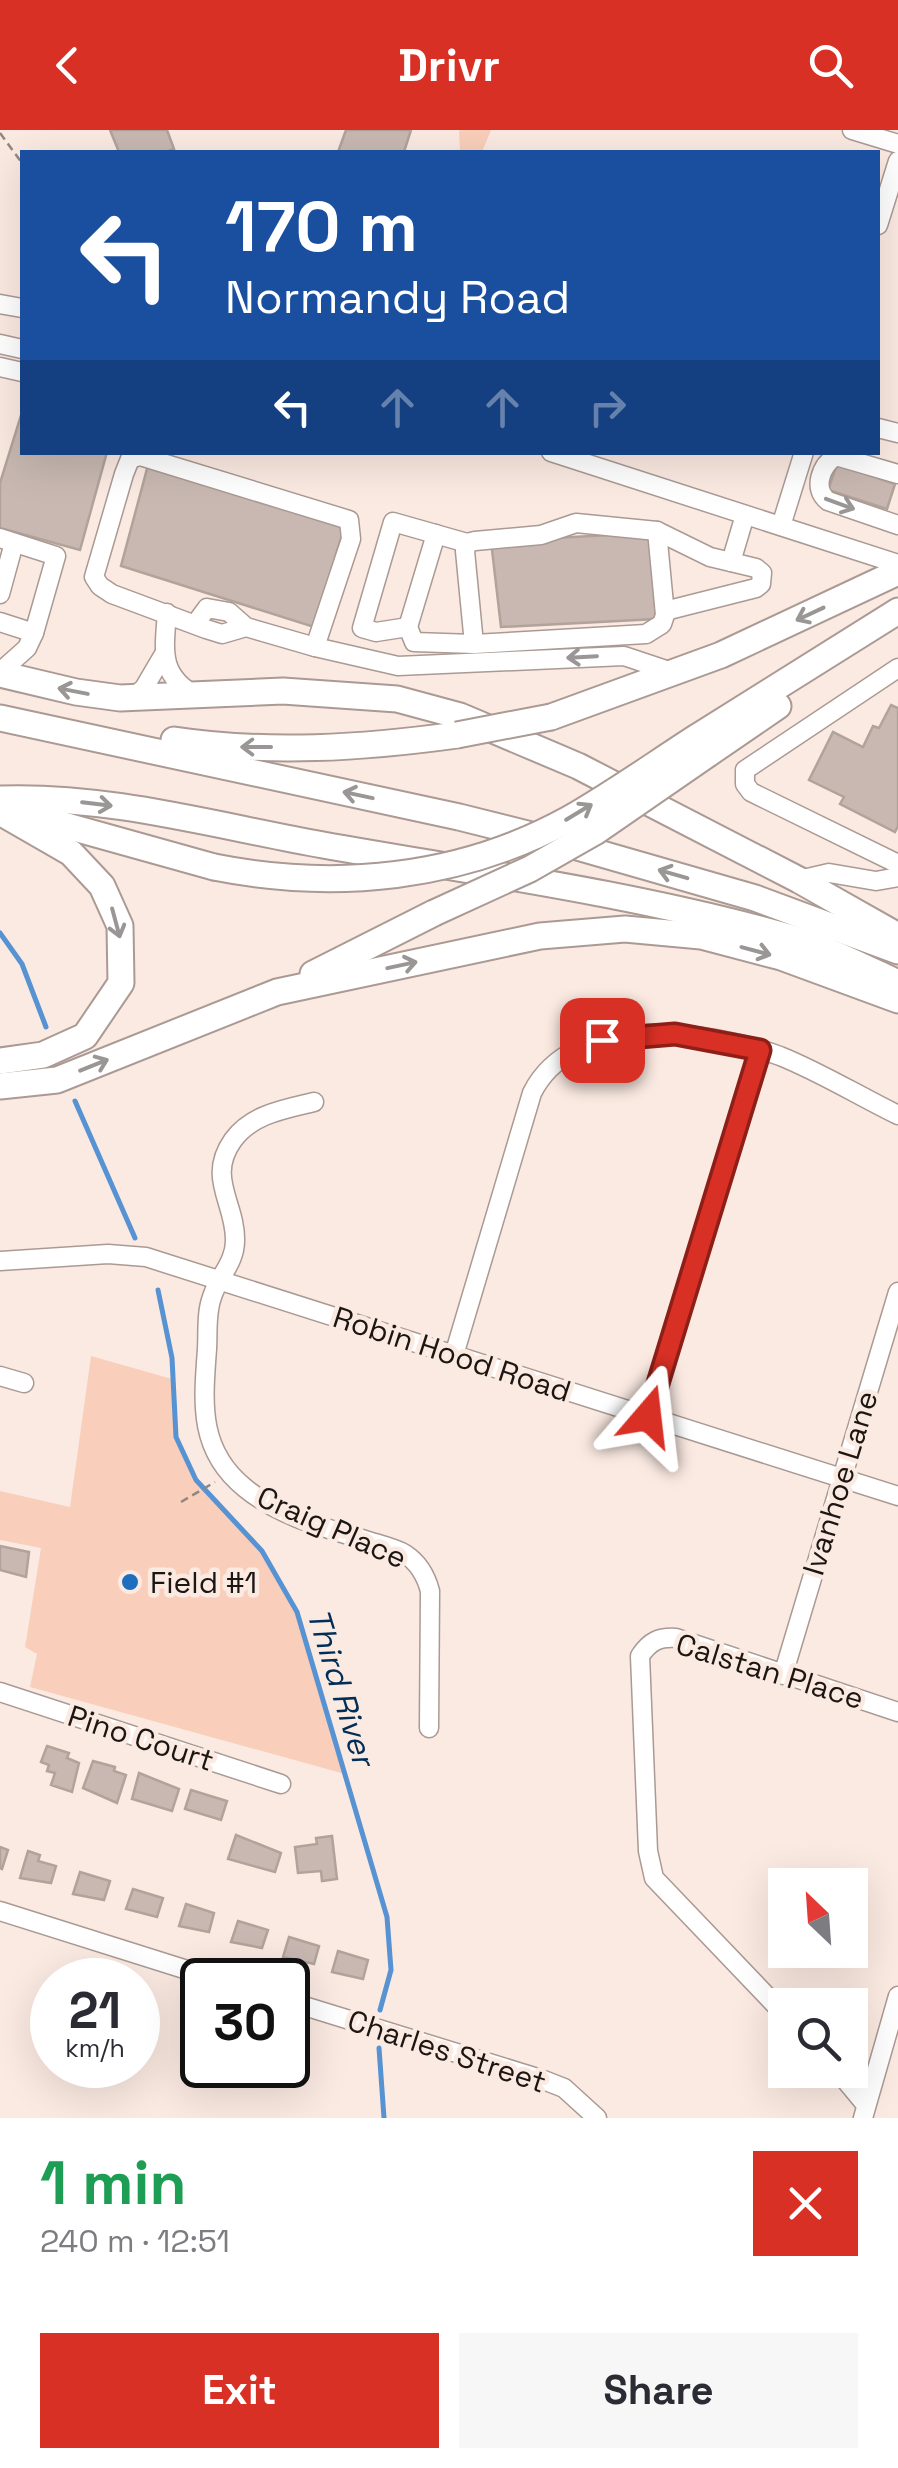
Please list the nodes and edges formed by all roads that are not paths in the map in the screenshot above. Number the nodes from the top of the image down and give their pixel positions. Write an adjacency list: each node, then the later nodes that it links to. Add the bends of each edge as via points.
1 (852, 130): 2 (street)
2 (898, 144)
3 (898, 161): 4 (street)
4 (880, 219)
5 (560, 455): 8 (street)
6 (803, 455): 10 (street)
7 (898, 474): 9 (street, one-way to 9, via 836,456 818,487 828,501)
8 (746, 515): 10 (street); 15 (street)
9 (898, 525)
10 (781, 526): 16 (street)
11 (657, 530): 14 (street, via 576,523 541,535); 15 (street); 19 (street)
12 (436, 534): 14 (street); 23 (street); 23 (street, via 393,522 362,628)
13 (7, 540): 18 (street); 24 (street, via 56,556)
14 (467, 543): 25 (street)
15 (731, 562): 19 (street, via 756,568 761,584)
16 (898, 564)
17 (898, 572): 30 (highway, one-way to 30)
18 (0, 594)
19 (665, 611): 25 (street, via 662,624 646,634)
20 (167, 613): 26 (street, via 196,623 207,608 229,612 246,627); 26 (street, via 112,594 94,577 124,474 140,456 350,520); 27 (street)
21 (890, 619): 34 (highway)
22 (0, 622): 24 (street)
23 (408, 627): 25 (street, via 414,642)
24 (34, 633): 29 (street)
25 (474, 644)
26 (316, 647): 30 (street, one-way to 26, via 624,656 398,666)
27 (164, 654): 31 (street, via 177,685); 32 (street)
28 (898, 668): 37 (street, via 745,770 745,784)
29 (0, 673): 32 (highway, one-way to 29, via 76,692)
30 (677, 673): 33 (highway, one-way to 33, bridge, via 551,717 370,748 215,746)
31 (196, 696): 32 (highway); 39 (highway, via 283,691 397,699 460,716 578,766)
32 (134, 697)
33 (0, 717): 41 (highway, one-way to 33, via 755,898 566,844)
34 (702, 746): 36 (highway, one-way to 34, bridge, via 214,867 344,880 442,867 508,847); 43 (highway, bridge, via 595,832 530,870)
35 (0, 799): 42 (highway, one-way to 42, via 154,811 618,898 781,934)
36 (0, 810): 46 (highway, one-way to 46, via 71,853 102,886 120,926 121,983 86,1036)
37 (898, 864)
38 (898, 877): 39 (street, via 876,881 829,872)
39 (799, 880): 40 (highway)
40 (898, 936)
41 (898, 951)
42 (898, 983)
43 (277, 992): 44 (highway, one-way to 44, via 540,936 625,928 702,936); 46 (highway, one-way to 43, via 57,1080)
44 (898, 1000)
45 (760, 1050): 48 (street); 52 (street, via 675,1034 602,1040 583,1045 540,1078); 55 (street)
46 (1, 1067)
47 (314, 1102): 50 (street, Craig Place, via 256,1119 232,1141 220,1182 235,1245)
48 (898, 1115)
49 (0, 1261): 50 (street, Robin Hood Road, via 124,1255)
50 (220, 1280): 52 (street, Robin Hood Road); 61 (street, Craig Place, via 211,1299 203,1392 216,1452 246,1489 280,1510 404,1552 416,1562 430,1591)
51 (898, 1292): 56 (street, Ivanhoe Lane)
52 (454, 1355): 55 (street, Robin Hood Road)
53 (0, 1376): 54 (street)
54 (24, 1383)
55 (648, 1416): 56 (street, Robin Hood Road)
56 (842, 1478): 57 (street, Robin Hood Road); 58 (street, Ivanhoe Lane)
57 (898, 1496)
58 (782, 1674): 60 (street, Calstan Place); 66 (street, Calstan Place, via 660,1637 644,1650 638,1668 654,1878)
59 (0, 1692): 62 (street, Pino Court)
60 (898, 1712)
61 (429, 1728)
62 (281, 1784)
63 (0, 1911): 64 (street)
64 (180, 1968)
65 (898, 1996): 69 (street)
66 (768, 1997)
67 (310, 2008): 70 (street, Charles Street, via 542,2079 564,2088)
68 (849, 2088): 69 (street)
69 (864, 2111)
70 (597, 2118)

